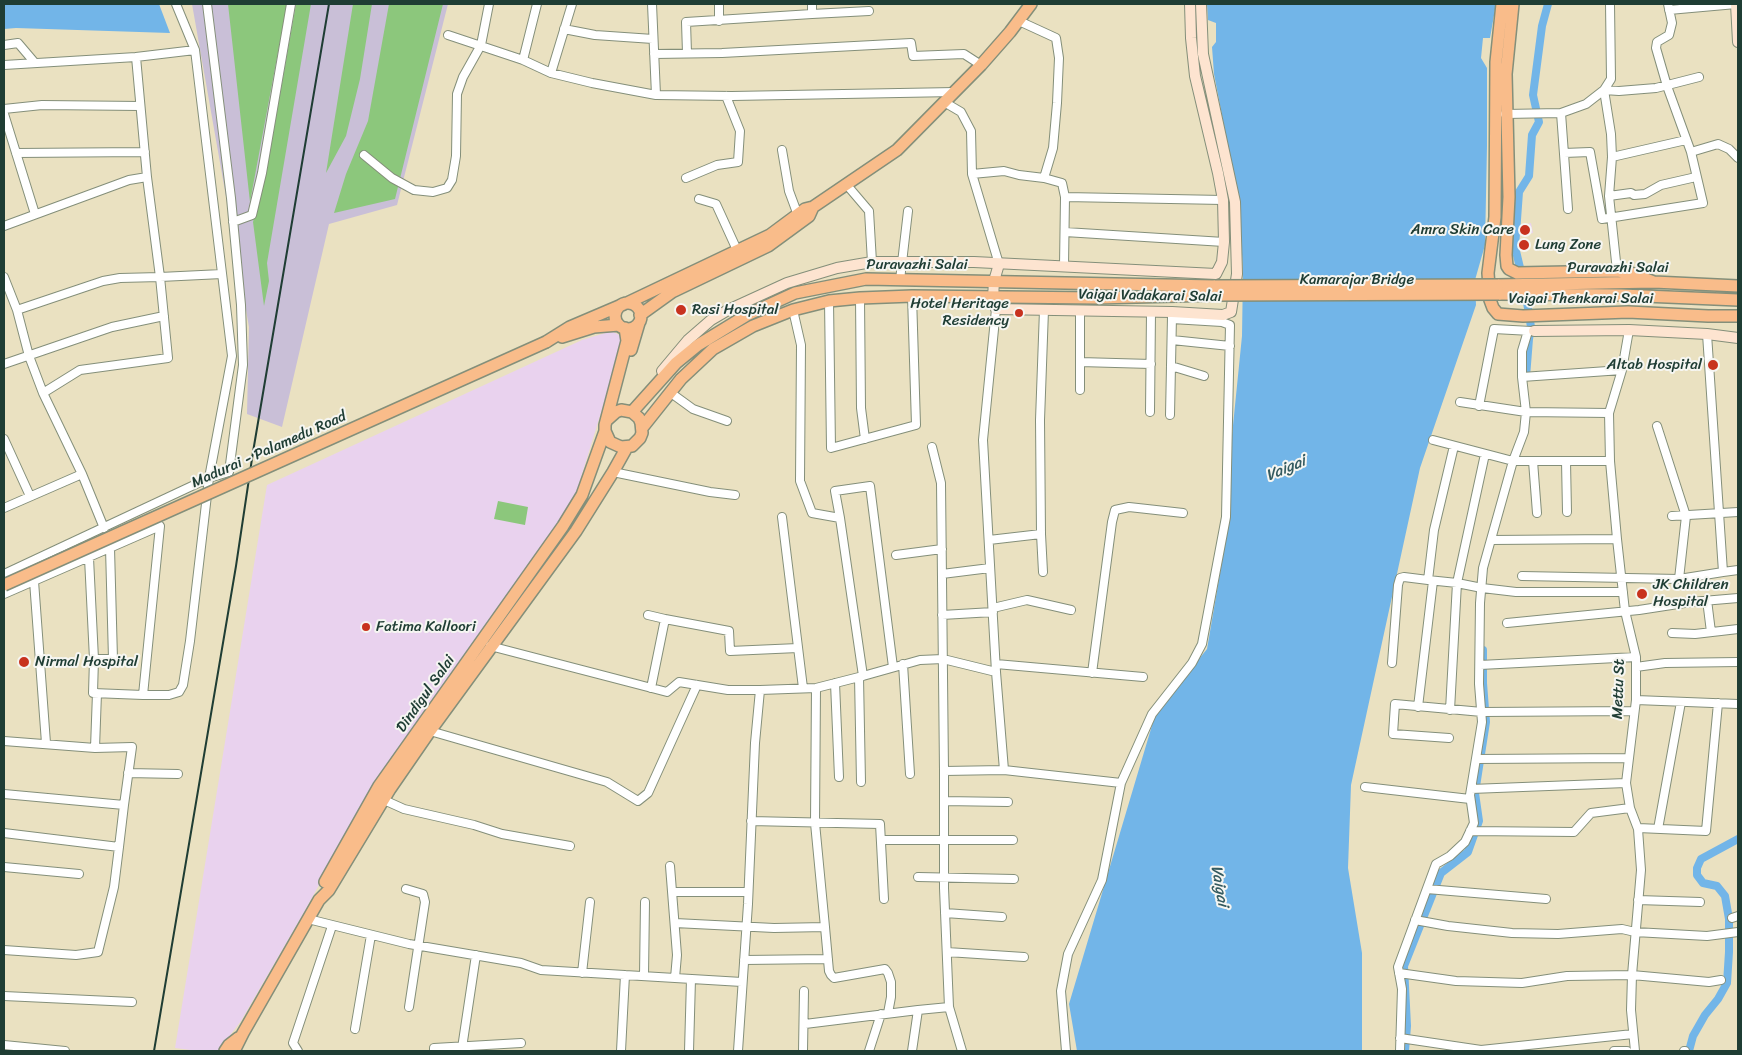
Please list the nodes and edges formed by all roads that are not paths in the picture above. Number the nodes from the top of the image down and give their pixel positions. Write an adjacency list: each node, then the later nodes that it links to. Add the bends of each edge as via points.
1 (176, 4): 28 (street)
2 (207, 4): 73 (street)
3 (291, 4): 73 (street, via 252,216)
4 (489, 4): 27 (street)
5 (537, 4): 32 (street)
6 (572, 4): 22 (street)
7 (652, 4): 24 (street)
8 (719, 4): 20 (street)
9 (812, 4): 19 (street)
10 (1031, 4): 21 (main road)
11 (1190, 4): 67 (main road, Vaigai Vadakarai Salai, via 1195,76)
12 (1201, 4): 105 (main road, Vaigai Vadakarai Salai, via 1203,54 1234,202 1237,274 1231,312)
13 (1502, 4): 106 (main road, Vaigai Thenkarai Salai, via 1496,62 1495,217 1488,273 1493,308 1498,314 1523,316 1628,312)
14 (1513, 4): 48 (main road, Vaigai Thenkarai Salai, via 1506,74)
15 (1610, 4): 39 (street, via 1611,79)
16 (1736, 4): 17 (street); 25 (main road)
17 (1669, 7): 38 (street, via 1672,23 1669,35 1657,42 1656,48)
18 (869, 11): 19 (street)
19 (812, 14): 20 (street)
20 (719, 20): 29 (street, via 686,22)
21 (1019, 21): 35 (main road); 62 (street, via 1056,38 1059,58 1057,103 1053,148)
22 (564, 29): 24 (street, via 595,35); 36 (street)
23 (448, 36): 27 (street)
24 (653, 39): 30 (street)
25 (1738, 42)
26 (4, 45): 33 (street, via 18,43)
27 (481, 45): 32 (street); 55 (street, via 457,94 456,156 452,180 447,188 433,192 414,190 392,178)
28 (195, 50): 31 (street); 83 (street)
29 (687, 53): 30 (street); 35 (street, via 911,43 913,56 964,54)
30 (654, 54): 41 (street)
31 (136, 57): 33 (street); 44 (street)
32 (523, 60): 36 (street)
33 (35, 63): 34 (street)
34 (4, 65)
35 (981, 65): 40 (main road)
36 (551, 73): 41 (street)
37 (1699, 77): 38 (street)
38 (1667, 86): 39 (street); 49 (street)
39 (1604, 90): 46 (street, via 1586,104); 56 (street)
40 (955, 92): 42 (street); 43 (main road)
41 (656, 95): 42 (street)
42 (726, 96): 61 (street, via 740,131 738,162 717,165)
43 (944, 102): 58 (street, via 961,112 971,131); 63 (main road, via 897,150)
44 (140, 106): 45 (street, via 42,105); 51 (street)
45 (4, 109)
46 (1561, 113): 48 (street); 54 (street)
47 (4, 114): 53 (street)
48 (1506, 114): 89 (main road, Vaigai Thenkarai Salai, via 1509,197 1506,262)
49 (1686, 140): 52 (street); 56 (street)
50 (782, 150): 71 (street, via 789,191)
51 (145, 152): 53 (street); 59 (street)
52 (1691, 152): 57 (street, via 1718,144); 60 (street)
53 (16, 153): 70 (street)
54 (1564, 153): 68 (street); 72 (street, via 1590,152 1602,219)
55 (364, 155)
56 (1612, 157): 64 (street)
57 (1738, 158)
58 (972, 174): 62 (street, via 1004,171); 80 (street)
59 (148, 177): 70 (street, via 129,180); 85 (street)
60 (1696, 177): 64 (street, via 1661,185 1645,194); 72 (street, via 1703,203)
61 (686, 178)
62 (1044, 178): 65 (street, via 1062,183)
63 (846, 184): 71 (main road, via 805,209); 78 (street, via 869,211)
64 (1609, 196): 72 (street)
65 (1065, 197): 67 (street); 75 (street)
66 (699, 199): 77 (street, via 716,204)
67 (1223, 200): 76 (main road, Vaigai Vadakarai Salai)
68 (1568, 209)
69 (908, 210): 79 (street)
70 (35, 214): 74 (street)
71 (799, 218): 77 (main road, Madurai - Palamedu Road); 107 (main road, via 768,246 672,292)
72 (1612, 218): 82 (street)
73 (233, 222): 152 (street, via 242,305 243,365 229,472)
74 (4, 226)
75 (1064, 232): 76 (street); 81 (street)
76 (1224, 242): 81 (main road, Vaigai Vadakarai Salai, via 1222,262 1216,274)
77 (737, 250): 98 (main road, Madurai - Palamedu Road)
78 (872, 262): 79 (main road, Vaigai Vadakarai Salai); 125 (main road, Vaigai Vadakarai Salai, via 837,268 787,283 728,310 688,340 648,387)
79 (902, 262): 80 (main road, Vaigai Vadakarai Salai); 86 (street)
80 (1000, 264): 81 (main road, Vaigai Vadakarai Salai); 87 (main road)
81 (1064, 266)
82 (1617, 272): 88 (main road, Vaigai Thenkarai Salai, via 1631,273); 89 (main road, Vaigai Thenkarai Salai)
83 (222, 274): 85 (street); 152 (street, via 232,356)
84 (4, 277): 99 (street)
85 (160, 277): 99 (street, via 103,281); 104 (street)
86 (900, 280): 87 (main road, Puravazhi Salai); 125 (main road, Puravazhi Salai, via 866,279 795,293 747,315 698,345 676,363)
87 (994, 281): 92 (main road, Puravazhi Salai); 97 (main road)
88 (1654, 282): 89 (main road, Puravazhi Salai); 90 (main road, Puravazhi Salai)
89 (1524, 284): 91 (main road, Puravazhi Salai); 95 (main road, Puravazhi Salai)
90 (1735, 284)
91 (1498, 289): 92 (main road, Kamarajar Bridge, bridge)
92 (1215, 291): 97 (main road, Puravazhi Salai)
93 (912, 296): 94 (main road, Puravazhi Salai); 97 (main road, Puravazhi Salai); 140 (street, via 916,425)
94 (860, 298): 96 (main road, Puravazhi Salai); 140 (street)
95 (1738, 300)
96 (829, 301): 100 (main road, Puravazhi Salai); 140 (street, via 831,448)
97 (995, 303): 101 (main road, Vaigai Vadakarai Salai); 168 (street, via 983,440)
98 (625, 304): 107 (main road, via 635,305); 108 (main road, via 615,315); 114 (main road, Madurai - Palamedu Road, via 570,327)
99 (16, 310): 116 (street)
100 (793, 310): 126 (main road, Puravazhi Salai, via 753,326 713,349); 164 (street, via 800,345 800,481 812,513)
101 (1044, 310): 102 (main road, Vaigai Vadakarai Salai); 166 (street)
102 (1080, 310): 103 (main road, Vaigai Vadakarai Salai); 117 (street)
103 (1151, 312): 105 (main road, Vaigai Vadakarai Salai); 119 (street)
104 (164, 316): 116 (street, via 112,327); 127 (street, via 168,358 80,370)
105 (1172, 316): 113 (street); 115 (street, via 1230,325)
106 (1738, 316)
107 (640, 319): 108 (main road, via 633,328); 130 (main road, via 621,393)
108 (622, 326): 114 (main road, Madurai - Palamedu Road, via 594,327); 136 (main road, Dindigul Salai, via 627,341)
109 (1629, 330): 110 (main road); 111 (main road); 121 (street, Mettu St)
110 (1530, 331): 123 (street, via 1522,351); 129 (street, via 1494,329)
111 (1707, 334): 112 (main road); 160 (street)
112 (1738, 338)
113 (1172, 340): 115 (street); 120 (street)
114 (546, 342): 186 (main road, Madurai - Palamedu Road, bridge)
115 (1230, 346): 248 (street, via 1226,517 1202,644 1192,664 1152,714)
116 (29, 356): 118 (street); 127 (street)
117 (1080, 362): 119 (street); 124 (street)
118 (4, 364)
119 (1151, 364): 131 (street)
120 (1171, 366): 122 (street); 134 (street)
121 (1622, 370): 123 (street); 133 (street, Mettu St)
122 (1204, 376)
123 (1525, 377): 132 (street)
124 (1080, 390)
125 (650, 392): 130 (main road, Puravazhi Salai)
126 (671, 392): 135 (street, via 692,410); 138 (main road, Puravazhi Salai)
127 (43, 393): 151 (street)
128 (1460, 402): 129 (street)
129 (1479, 406): 132 (street)
130 (629, 411): 136 (main road, via 616,412); 138 (main road, via 639,418)
131 (1150, 412)
132 (1528, 412): 133 (street); 146 (street)
133 (1609, 412): 149 (street, Mettu St)
134 (1170, 415)
135 (727, 421)
136 (606, 425): 144 (main road, via 610,442); 202 (main road, Dindigul Salai, via 582,495)
137 (1657, 426): 162 (street)
138 (642, 428): 144 (main road, via 640,438)
139 (4, 439): 154 (street)
140 (865, 439)
141 (1434, 440): 143 (street)
142 (932, 446): 171 (street, via 942,483)
143 (1454, 446): 145 (street); 183 (street, via 1434,530)
144 (627, 447): 150 (main road, Dindigul Salai)
145 (1485, 454): 146 (street); 185 (street)
146 (1516, 461): 147 (street); 169 (street)
147 (1533, 461): 148 (street); 159 (street)
148 (1566, 461): 149 (street); 156 (street)
149 (1610, 461): 167 (street, Mettu St)
150 (613, 472): 153 (street); 203 (main road, Dindigul Salai, via 576,531)
151 (82, 474): 154 (street); 165 (street)
152 (209, 478): 165 (street); 225 (street, via 183,685 179,692 169,695)
153 (735, 495)
154 (30, 496): 155 (street)
155 (4, 508)
156 (1567, 512)
157 (1738, 512): 160 (street)
158 (1183, 513): 215 (street, via 1129,507 1115,510)
159 (1537, 513)
160 (1718, 513): 162 (street); 178 (street)
161 (1672, 516): 162 (street)
162 (1686, 516): 182 (street)
163 (782, 517): 204 (street)
164 (840, 518): 212 (street, via 835,491 870,486); 216 (street)
165 (104, 528): 175 (street)
166 (1040, 534): 168 (street); 177 (street)
167 (1617, 538): 169 (street); 181 (street, Mettu St)
168 (989, 540): 174 (street)
169 (1493, 540): 187 (street, via 1483,568)
170 (110, 548): 173 (street); 207 (street, via 113,659); 225 (street, via 160,526)
171 (942, 549): 172 (street); 179 (street)
172 (896, 554)
173 (89, 558): 184 (street); 207 (street)
174 (990, 568): 179 (street); 192 (street)
175 (5, 570)
176 (1738, 570): 178 (street)
177 (1043, 572)
178 (1723, 572): 182 (street)
179 (942, 574): 196 (street)
180 (1522, 576): 181 (street)
181 (1621, 578): 182 (street); 188 (street, Mettu St)
182 (1679, 578)
183 (1430, 580): 185 (street); 209 (street, via 1400,578); 230 (street)
184 (34, 581): 189 (street); 237 (street)
185 (1457, 583): 187 (street); 231 (street)
186 (4, 585)
187 (1484, 588): 188 (street, via 1516,592); 211 (street)
188 (1623, 592): 194 (street, Mettu St)
189 (4, 594)
190 (1738, 598): 191 (street)
191 (1708, 600): 194 (street); 200 (street)
192 (993, 610): 193 (street, via 1027,600); 196 (street); 214 (street)
193 (1071, 610)
194 (1625, 611): 198 (street); 205 (street, Mettu St)
195 (648, 615): 197 (street)
196 (942, 615): 206 (street)
197 (665, 619): 204 (street, via 730,631 730,651); 220 (street)
198 (1507, 623)
199 (1738, 629): 200 (street)
200 (1711, 632): 201 (street)
201 (1672, 633)
202 (480, 644): 203 (street); 281 (main road, Dindigul Salai, via 379,786 322,887)
203 (492, 647): 220 (street); 234 (main road, Dindigul Salai)
204 (798, 648): 221 (street)
205 (1636, 657): 211 (street); 213 (street, Mettu St)
206 (942, 658): 210 (street); 214 (street); 242 (street)
207 (94, 659): 224 (street, via 93,693)
208 (1738, 662): 213 (street)
209 (1392, 663)
210 (903, 664): 212 (street); 245 (street)
211 (1482, 665): 233 (street)
212 (894, 667): 216 (street)
213 (1636, 667): 226 (street, Mettu St)
214 (996, 668): 215 (street); 241 (street)
215 (1092, 673): 217 (street)
216 (861, 677): 218 (street); 247 (street)
217 (1143, 677)
218 (835, 683): 222 (street); 246 (street)
219 (697, 685): 220 (street, via 679,682 667,692); 223 (street, via 728,690); 234 (street, via 648,793 638,801 608,782)
220 (651, 688)
221 (804, 688): 222 (street); 223 (street)
222 (816, 688): 260 (street)
223 (760, 690): 259 (street)
224 (97, 693): 225 (street); 238 (street)
225 (143, 695)
226 (1636, 700): 227 (street); 232 (street, Mettu St)
227 (1681, 702): 228 (street); 262 (street)
228 (1718, 704): 229 (street); 262 (street, via 1706,831)
229 (1738, 704)
230 (1418, 708): 231 (street); 235 (street, via 1395,704 1393,734)
231 (1450, 710): 233 (street)
232 (1634, 711): 233 (street); 239 (street, Mettu St)
233 (1484, 712): 240 (street)
234 (430, 731): 254 (main road, Dindigul Salai)
235 (1449, 738)
236 (4, 741): 237 (street)
237 (46, 743): 238 (street)
238 (94, 748): 243 (street, via 132,747)
239 (1628, 758): 240 (street); 249 (street, Mettu St)
240 (1479, 759): 251 (street)
241 (1004, 770): 242 (street); 248 (street)
242 (944, 771): 255 (street)
243 (128, 773): 244 (street); 257 (street)
244 (178, 774)
245 (910, 774)
246 (839, 777)
247 (861, 782)
248 (1121, 783): 341 (street, via 1102,880 1068,954 1061,990)
249 (1626, 783): 251 (street); 258 (street, Mettu St)
250 (1365, 786): 253 (street)
251 (1474, 789): 253 (street)
252 (4, 794): 257 (street)
253 (1470, 799): 263 (street)
254 (384, 800): 268 (street, via 502,834); 281 (main road, Dindigul Salai, via 329,890)
255 (944, 801): 256 (street); 266 (street)
256 (1008, 802)
257 (124, 804): 269 (street)
258 (1630, 808): 261 (street, Mettu St); 263 (street, via 1591,813 1574,832)
259 (752, 821): 260 (street); 279 (street)
260 (816, 823): 265 (street, via 880,824); 294 (street)
261 (1638, 828): 262 (street); 283 (street, Mettu St, via 1641,870)
262 (1658, 829)
263 (1474, 831): 277 (street, via 1450,856 1436,864)
264 (4, 833): 269 (street)
265 (881, 840): 266 (street); 280 (street)
266 (944, 840): 267 (street); 274 (street)
267 (1013, 840)
268 (570, 846)
269 (119, 847): 299 (street, via 114,887 98,952 76,955)
270 (670, 866): 278 (street)
271 (4, 867): 272 (street)
272 (79, 874)
273 (918, 877): 274 (street)
274 (944, 878): 275 (street); 287 (street)
275 (1014, 879)
276 (406, 889): 298 (street, via 423,894 425,898)
277 (1432, 889): 282 (street); 290 (street)
278 (672, 892): 279 (street); 291 (street)
279 (748, 892): 293 (street)
280 (884, 899)
281 (319, 900): 289 (main road, Dindigul Salai)
282 (1546, 900)
283 (1638, 900): 286 (street); 295 (street, Mettu St)
284 (590, 902): 305 (street)
285 (645, 902): 309 (street)
286 (1700, 902)
287 (945, 913): 288 (street); 300 (street)
288 (1002, 917)
289 (308, 920): 292 (street); 323 (main road, Dindigul Salai)
290 (1420, 921): 295 (street, via 1512,933 1558,934 1622,929); 306 (street, via 1398,967)
291 (674, 923): 293 (street); 310 (street)
292 (332, 926): 297 (street); 332 (street, via 293,1043)
293 (746, 927): 294 (street); 304 (street)
294 (824, 927): 303 (street)
295 (1635, 932): 296 (street, via 1707,936); 308 (street, Mettu St)
296 (1738, 932)
297 (371, 935): 298 (street); 322 (street)
298 (419, 946): 301 (street); 317 (street)
299 (4, 950)
300 (947, 952): 302 (street); 318 (street)
301 (476, 955): 305 (street, via 521,962 541,970); 328 (street)
302 (1024, 957)
303 (828, 959): 304 (street); 320 (street, via 829,971 834,978 885,969 891,982 891,997)
304 (744, 960): 313 (street)
305 (582, 973): 307 (street)
306 (1403, 974): 308 (street, via 1456,981 1522,983 1567,976); 325 (street)
307 (626, 975): 309 (street); 334 (street)
308 (1632, 975): 312 (street, via 1709,982); 324 (street, Mettu St)
309 (644, 976): 310 (street)
310 (675, 978): 311 (street)
311 (691, 979): 313 (street); 335 (street)
312 (1721, 980)
313 (742, 982): 336 (street)
314 (804, 991): 321 (street)
315 (4, 996): 316 (street)
316 (132, 1002)
317 (410, 1007)
318 (949, 1007): 319 (street); 340 (street)
319 (918, 1010): 320 (street); 339 (street)
320 (885, 1014): 321 (street); 338 (street)
321 (805, 1024): 337 (street)
322 (355, 1029)
323 (243, 1033): 330 (main road, Dindigul Salai); 331 (main road, Dindigul Salai)
324 (1633, 1034): 325 (street, via 1481,1050); 345 (street, Mettu St)
325 (1404, 1038): 342 (street)
326 (521, 1043): 328 (street)
327 (4, 1046): 329 (street)
328 (462, 1048): 333 (street, via 434,1048)
329 (64, 1051)
330 (225, 1051)
331 (234, 1051)
332 (298, 1051)
333 (434, 1051)
334 (621, 1051)
335 (689, 1051)
336 (738, 1051)
337 (803, 1051)
338 (869, 1051)
339 (912, 1051)
340 (962, 1051)
341 (1066, 1051)
342 (1400, 1051)
343 (1614, 1051): 344 (street)
344 (1627, 1051)
345 (1635, 1051)

